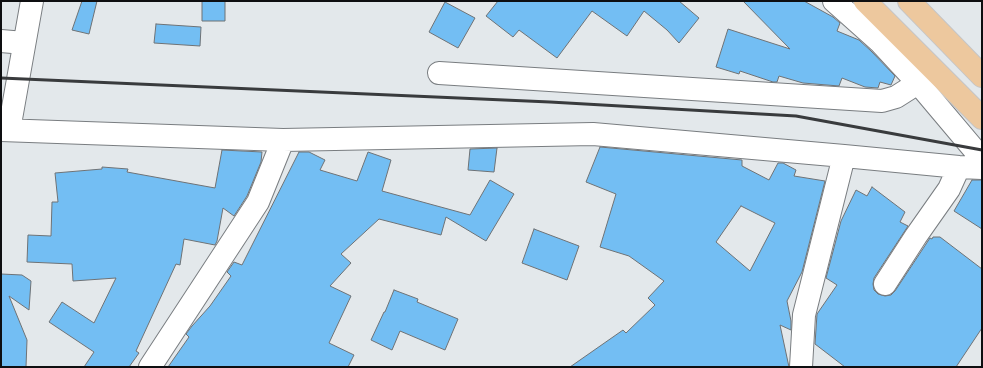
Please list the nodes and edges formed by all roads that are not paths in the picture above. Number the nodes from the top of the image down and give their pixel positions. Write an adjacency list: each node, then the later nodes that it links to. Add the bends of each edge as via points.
1 (32, 1): 6 (street)
2 (834, 1): 9 (street, via 880,42)
3 (865, 1): 10 (main road)
4 (909, 1): 8 (main road)
5 (1, 41): 6 (street)
6 (24, 42): 11 (street)
7 (439, 73): 9 (street, via 882,101 896,97)
8 (982, 76)
9 (918, 83): 14 (street)
10 (982, 118)
11 (5, 130): 12 (street)
12 (283, 140): 13 (street, via 593,134); 18 (street, via 258,202)
13 (844, 156): 15 (street); 19 (street, via 804,315)
14 (982, 160)
15 (959, 168): 16 (street); 17 (street, via 949,189)
16 (982, 168)
17 (885, 284)
18 (150, 367)
19 (801, 367)

